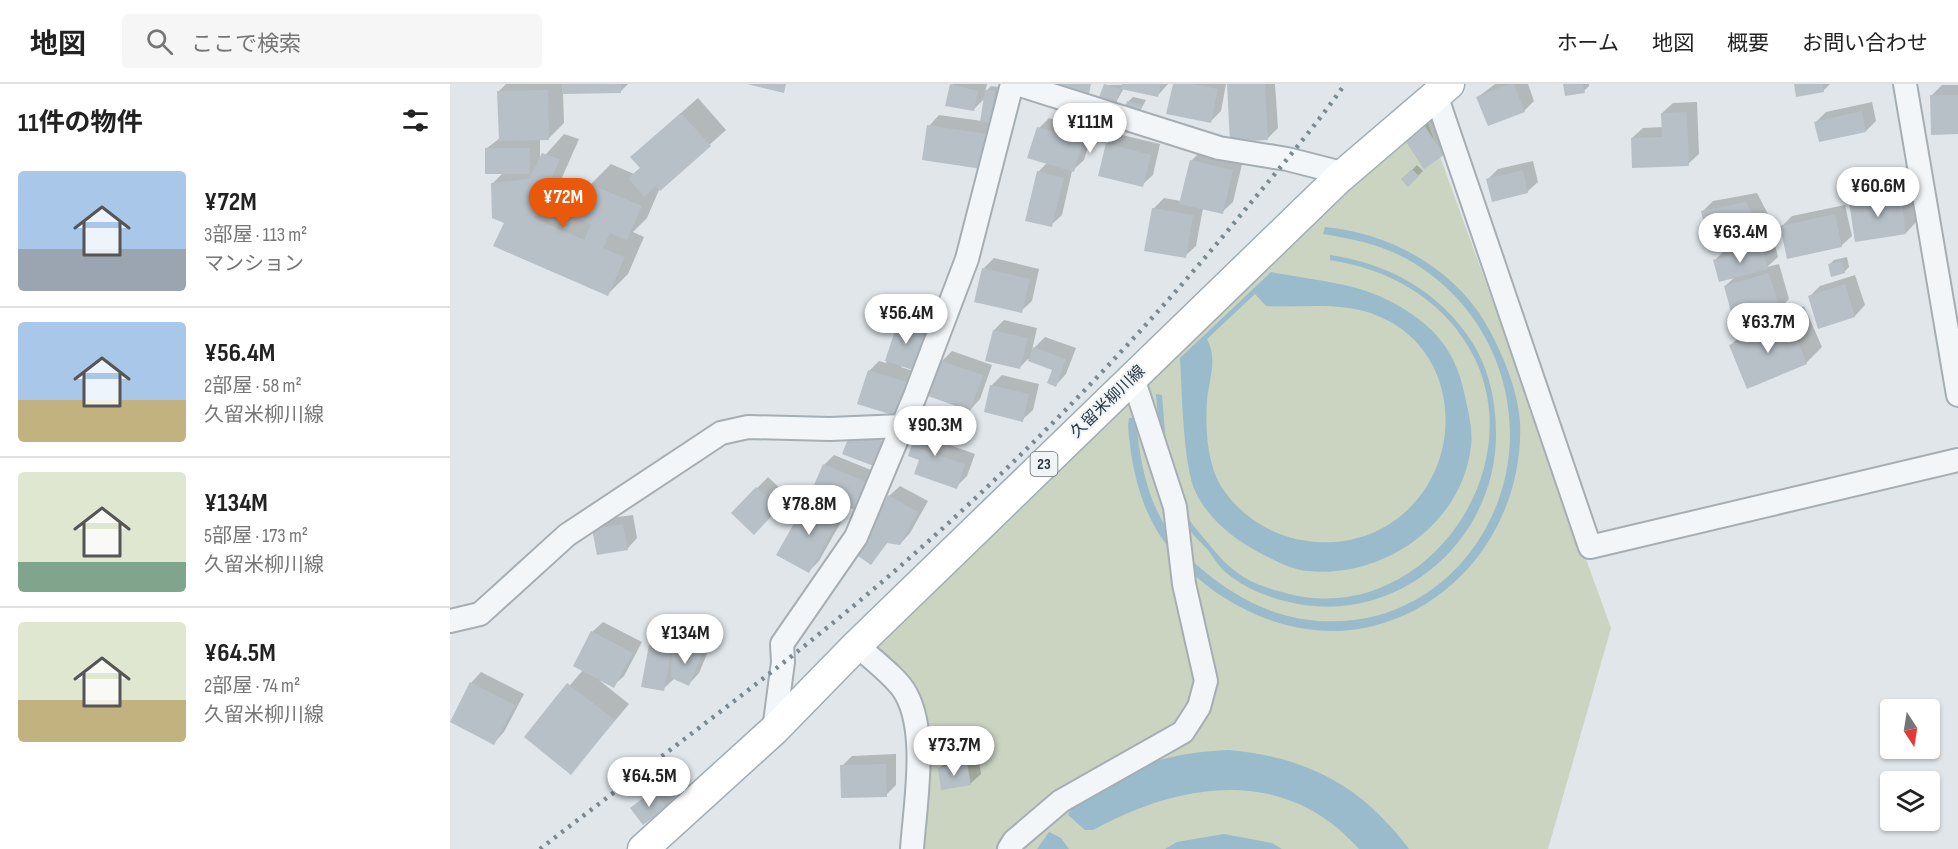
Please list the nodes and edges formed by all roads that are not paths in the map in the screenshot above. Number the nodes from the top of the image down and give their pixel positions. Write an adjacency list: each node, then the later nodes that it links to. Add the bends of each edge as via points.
1 (1012, 84): 8 (street, via 967,259)
2 (1017, 84): 5 (street, via 1219,148 1338,172)
3 (1905, 84): 7 (street)
4 (1443, 90): 5 (main road, 久留米柳川線 / 23); 9 (street, via 1590,547)
5 (1338, 179): 6 (main road, 久留米柳川線 / 23)
6 (1133, 378): 11 (main road, 久留米柳川線 / 23); 15 (street, via 1175,507 1184,584 1206,681 1199,707 1183,732 1061,801)
7 (1958, 395)
8 (902, 426): 10 (street, via 748,426 721,433 567,535 480,614); 12 (street, via 856,537 782,644)
9 (1958, 460)
10 (450, 621)
11 (857, 645): 12 (main road, 久留米柳川線 / 23); 14 (street, via 906,693 916,723)
12 (774, 730): 13 (main road, 久留米柳川線 / 23)
13 (643, 849)
14 (912, 849)
15 (1009, 849)

